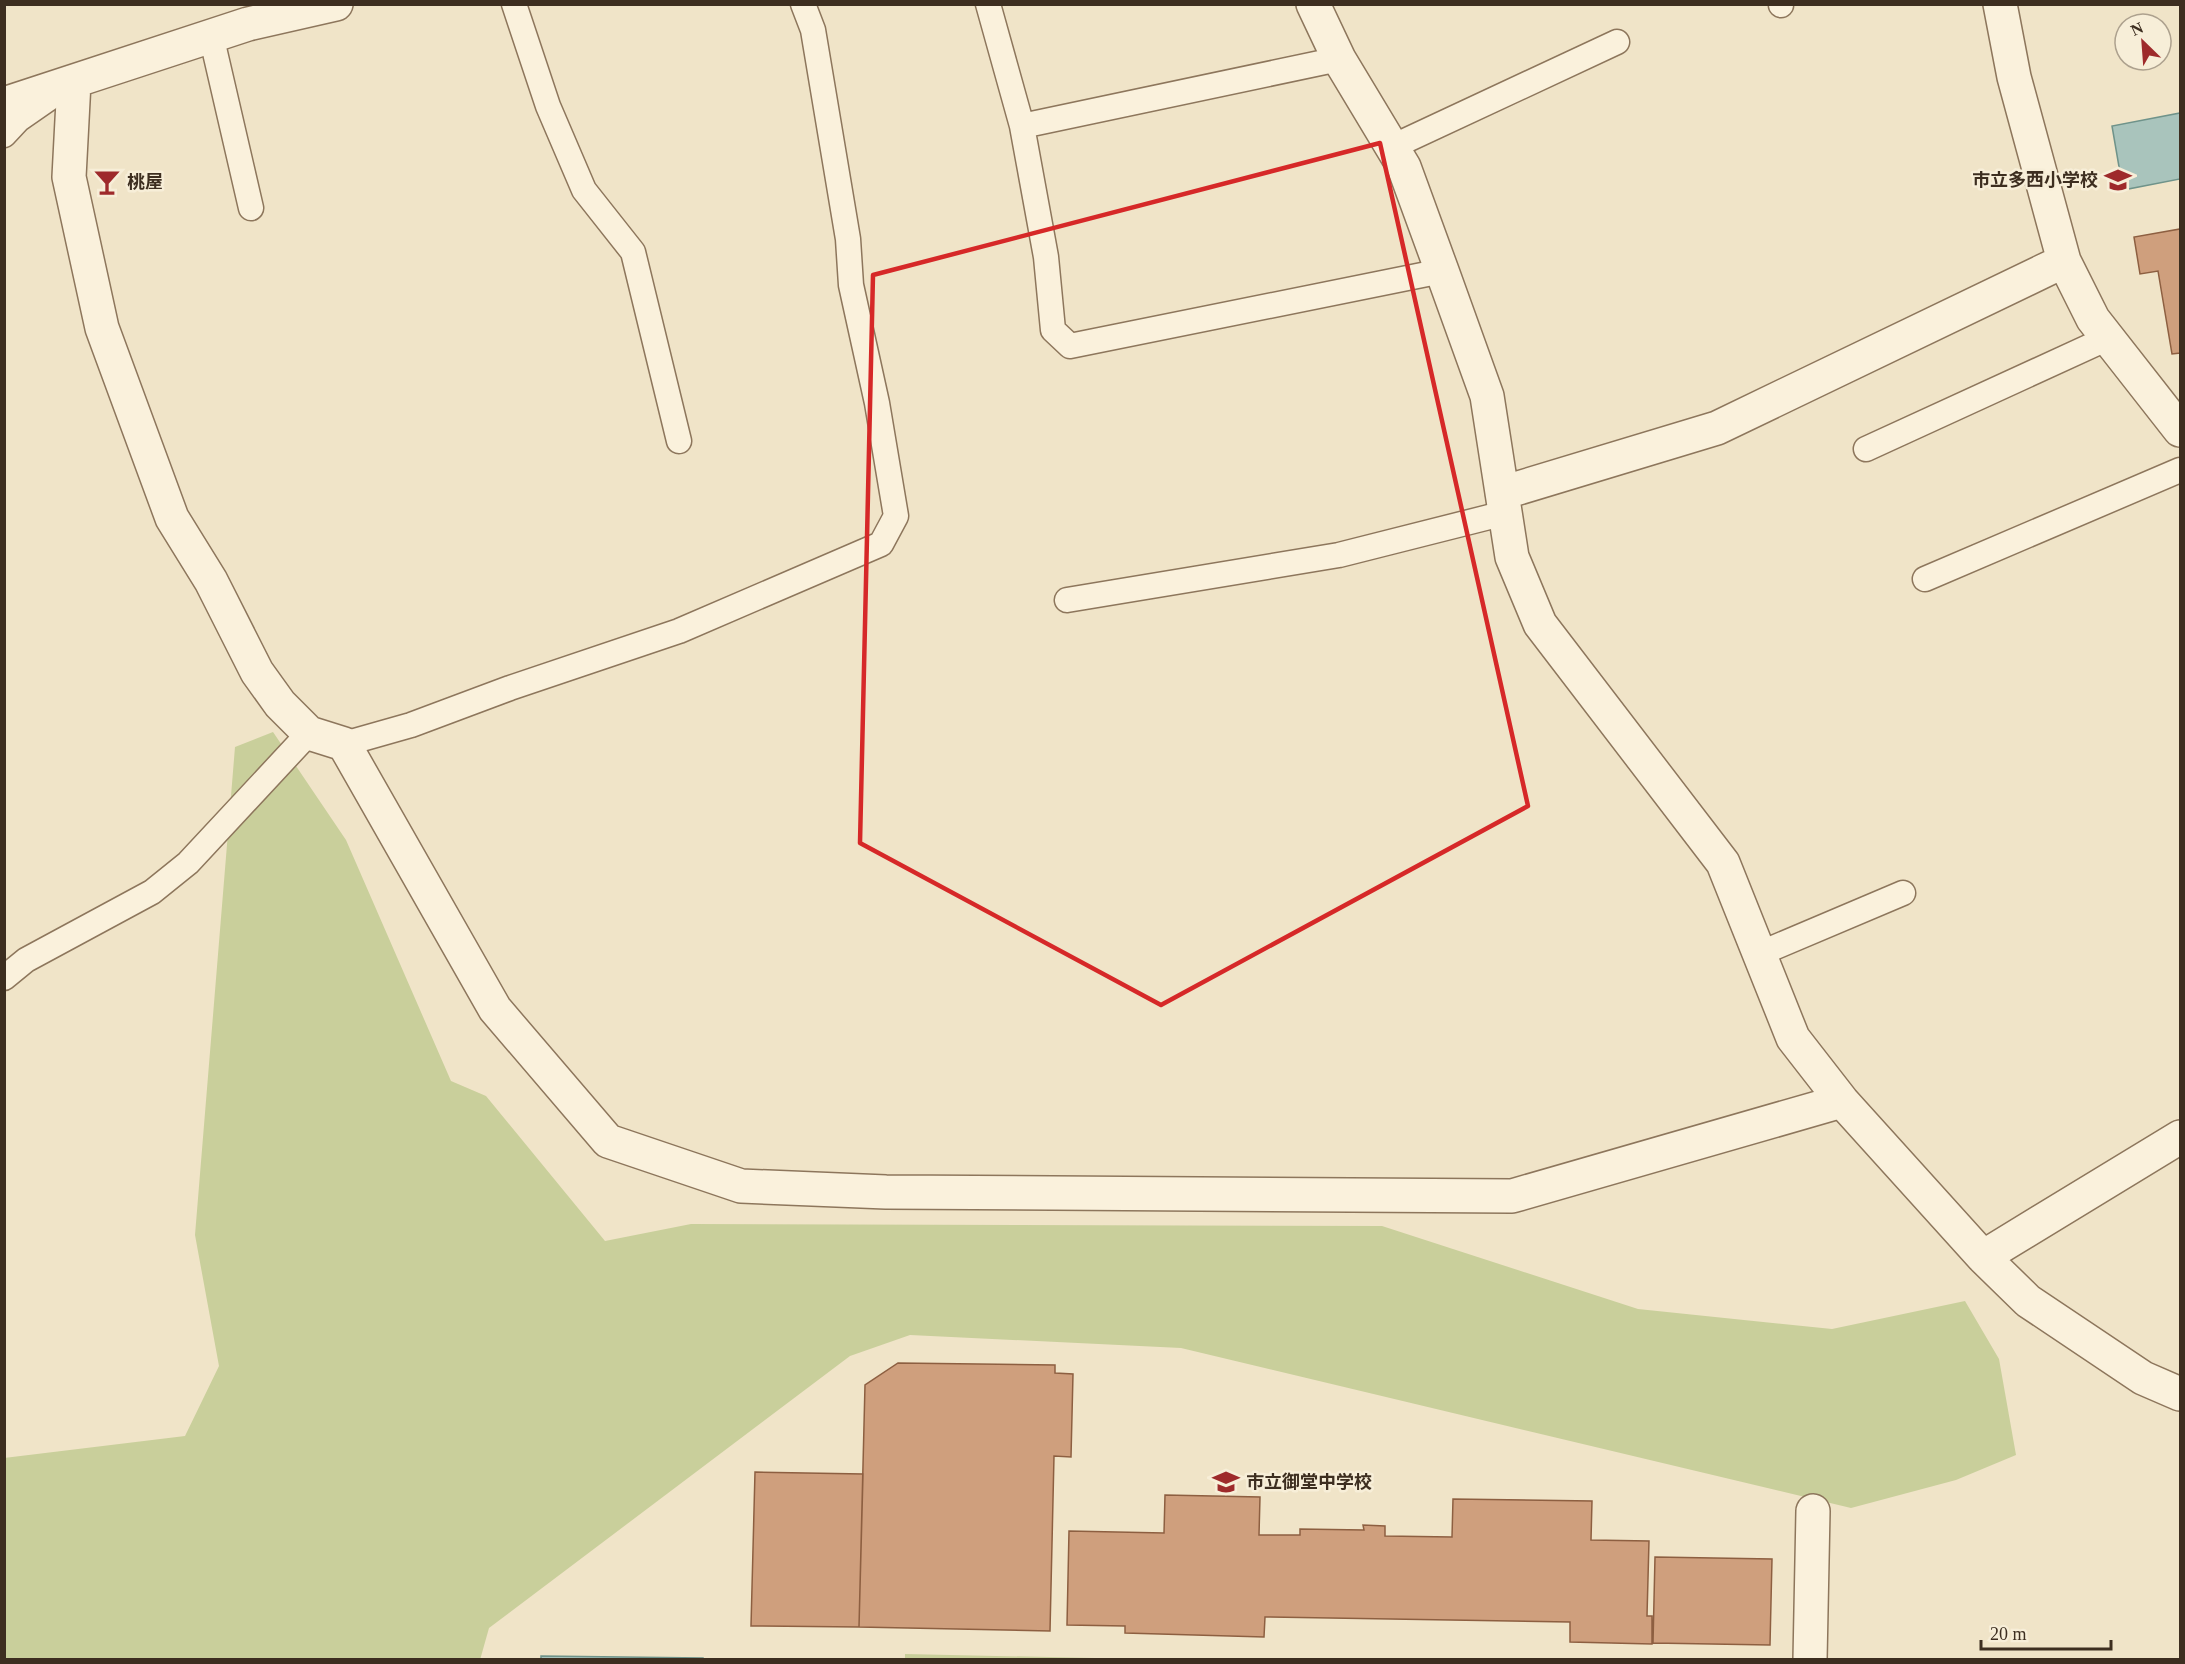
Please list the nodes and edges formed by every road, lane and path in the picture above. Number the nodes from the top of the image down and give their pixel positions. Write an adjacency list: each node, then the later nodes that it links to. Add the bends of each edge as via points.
1 (336, 4): 7 (street)
2 (514, 4): 21 (lane, via 548,106 584,190 633,252)
3 (803, 4): 28 (lane, via 813,30 848,239 851,285 896,516 881,544 679,631 411,725)
4 (988, 4): 13 (lane)
5 (1313, 4): 10 (street)
6 (2000, 4): 17 (street, via 2014,77)
7 (286, 10): 8 (street)
8 (211, 35): 11 (street); 16 (lane)
9 (1617, 42): 15 (lane)
10 (1339, 59): 13 (lane); 15 (street)
11 (74, 82): 12 (street); 14 (lane, via 18,120); 27 (street, via 69,177 102,328 172,518 211,581 257,672)
12 (4, 104)
13 (1022, 126): 18 (lane, via 1046,257 1053,330 1070,346)
14 (4, 135)
15 (1392, 147): 18 (street, via 1404,168)
16 (251, 208)
17 (2064, 261): 19 (street, via 2092,319); 24 (street, via 1717,428)
18 (1442, 271): 24 (street, via 1488,396)
19 (2108, 338): 20 (street); 22 (lane)
20 (2180, 430)
21 (679, 441)
22 (1866, 449)
23 (2181, 470): 25 (lane)
24 (1504, 503): 26 (lane, via 1339,555); 30 (street, via 1512,557 1540,624 1723,863)
25 (1925, 579)
26 (1067, 600)
27 (309, 734): 28 (street); 31 (lane, via 188,863 152,892 26,960)
28 (344, 744): 32 (street, via 495,1009 608,1141 741,1186 898,1192 1512,1196)
29 (1903, 893): 30 (lane)
30 (1759, 954): 32 (street, via 1793,1038)
31 (4, 978)
32 (1842, 1101): 34 (street)
33 (2181, 1137): 34 (street)
34 (1983, 1257): 35 (street, via 2028,1301 2143,1378)
35 (2181, 1394)
36 (1813, 1511): 37 (street)
37 (1809, 1659)

